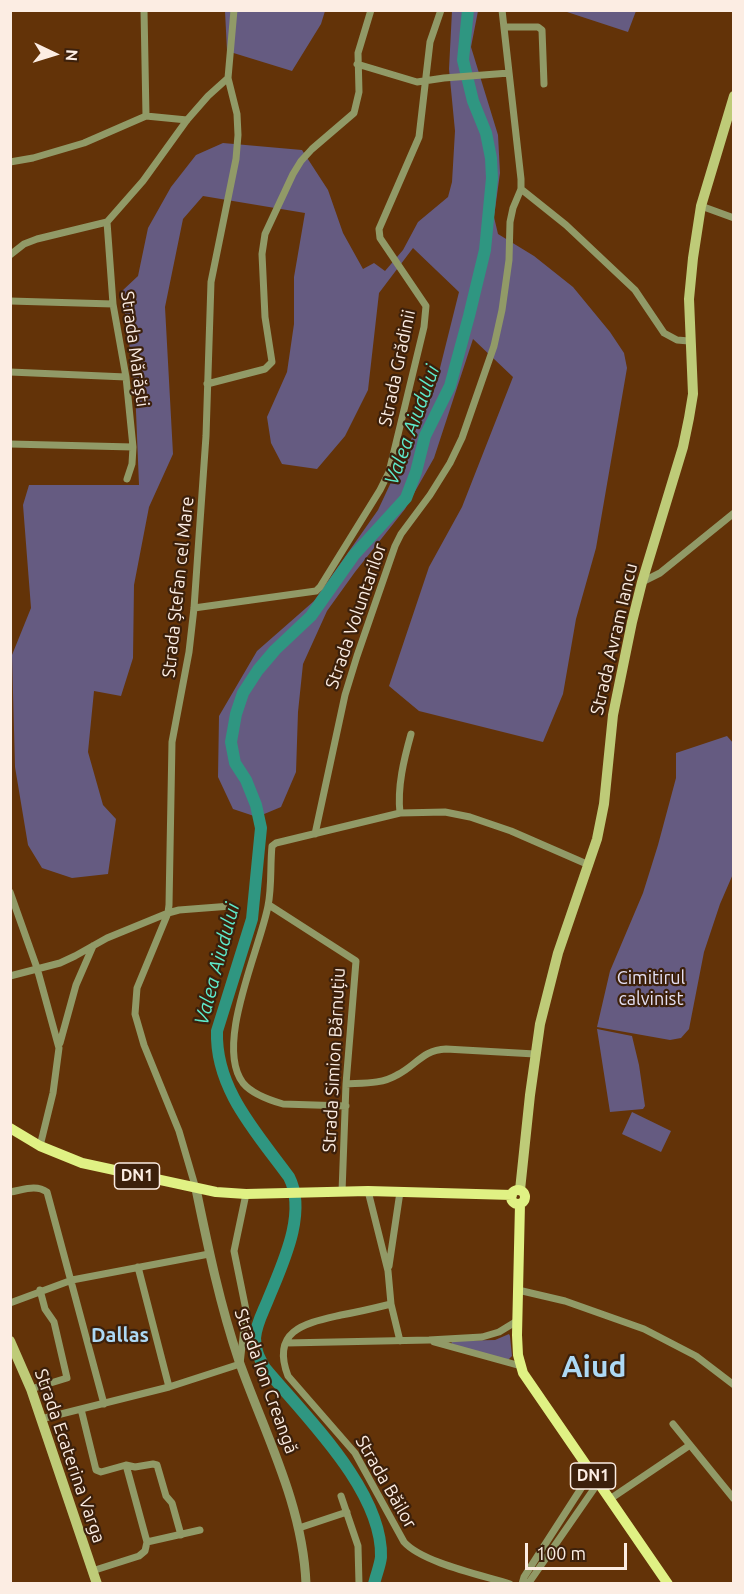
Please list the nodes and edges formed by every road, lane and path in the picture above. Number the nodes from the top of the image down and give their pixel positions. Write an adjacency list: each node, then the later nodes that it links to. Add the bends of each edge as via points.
1 (144, 10): 14 (street)
2 (234, 10): 9 (street, Strada Ștefan cel Mare)
3 (371, 10): 7 (street)
4 (441, 10): 10 (street, Strada Grădinii, via 430,42)
5 (502, 10): 6 (street, Strada Voluntarilor)
6 (504, 27): 8 (street, Strada Voluntarilor); 11 (street, via 542,30)
7 (357, 64): 10 (street, via 411,81); 27 (street, via 359,92 354,113 301,161 265,234 265,317 272,362 265,369)
8 (510, 73): 10 (street); 17 (street, Strada Voluntarilor)
9 (228, 78): 15 (street); 27 (street, Strada Ștefan cel Mare, via 238,135 211,282)
10 (426, 81): 33 (street, Strada Grădinii, via 419,137 378,234 426,306 389,472 316,591)
11 (544, 84)
12 (734, 96): 13 (main road, Strada Avram Iancu)
13 (731, 115): 18 (main road, Strada Avram Iancu)
14 (146, 116): 15 (street); 16 (street, via 84,143)
15 (187, 120): 20 (street, via 143,181)
16 (10, 162)
17 (521, 189): 24 (street, via 635,290 664,333); 36 (street, Strada Voluntarilor, via 510,222 509,260 494,346 450,463 395,546 345,695)
18 (702, 206): 19 (street); 24 (main road, Strada Avram Iancu, via 689,299)
19 (734, 218)
20 (107, 222): 21 (street, via 38,239); 23 (street, Strada Mărăști)
21 (10, 255)
22 (10, 301): 23 (street)
23 (113, 304): 26 (street, Strada Mărăști)
24 (690, 341): 32 (main road, Strada Avram Iancu, via 693,394 689,418)
25 (10, 372): 26 (street)
26 (126, 377): 29 (street, Strada Mărăști)
27 (207, 384): 33 (street, Strada Ștefan cel Mare)
28 (10, 444): 29 (street)
29 (133, 447): 30 (street, Strada Mărăști)
30 (127, 479)
31 (734, 513): 32 (street, via 660,573)
32 (642, 582): 37 (main road, Strada Avram Iancu, via 613,715 604,804)
33 (194, 608): 41 (street, Strada Ștefan cel Mare, via 172,742)
34 (411, 734): 35 (street, via 401,781)
35 (400, 813): 36 (street); 37 (street, via 436,812 470,817)
36 (315, 834): 39 (street, via 272,846)
37 (589, 865): 46 (main road, Strada Avram Iancu, via 558,953)
38 (10, 892): 43 (street)
39 (268, 905): 47 (street, Strada Simion Bărnuțiu, via 356,961); 48 (street, via 235,1024 234,1061 238,1074 252,1091 283,1104)
40 (231, 906): 41 (street)
41 (168, 914): 42 (street); 51 (street, Strada Ștefan cel Mare, via 138,988 135,1014 179,1131)
42 (93, 946): 43 (street, via 75,957); 45 (street, via 76,985)
43 (37, 968): 44 (street); 45 (street)
44 (10, 975)
45 (59, 1048): 50 (street)
46 (535, 1054): 47 (street, via 434,1049 394,1077); 57 (main road, Strada Avram Iancu)
47 (346, 1084): 48 (street, Strada Simion Bărnuțiu)
48 (346, 1106): 54 (street, Strada Simion Bărnuțiu)
49 (10, 1128): 50 (main road, DN1)
50 (40, 1146): 51 (main road, DN1, via 94,1167)
51 (196, 1189): 56 (main road, DN1); 58 (street, Strada Ion Creangă)
52 (368, 1191): 54 (main road, DN1); 55 (main road, DN1); 60 (street)
53 (10, 1192): 61 (street, via 35,1187 47,1192)
54 (342, 1192): 56 (main road, DN1)
55 (400, 1192): 57 (main road, DN1); 60 (street)
56 (246, 1194): 71 (street, via 234,1251 246,1310)
57 (517, 1196): 63 (main road, DN1)
58 (209, 1254): 59 (street); 71 (street, Strada Ion Creangă)
59 (138, 1267): 61 (street); 74 (street)
60 (388, 1271): 65 (street)
61 (72, 1280): 62 (street); 76 (street)
62 (40, 1290): 64 (street); 75 (street, via 45,1309 54,1322 67,1378)
63 (518, 1290): 66 (main road, DN1); 73 (street, via 565,1300 644,1329 696,1356)
64 (10, 1303)
65 (391, 1304): 69 (street); 70 (street, via 302,1326)
66 (517, 1321): 67 (street, via 490,1335); 72 (main road, DN1)
67 (429, 1340): 69 (street); 72 (street)
68 (10, 1341): 75 (main road, Strada Ecaterina Varga)
69 (400, 1341): 70 (street)
70 (286, 1343): 96 (street, Strada Băilor, via 288,1376 355,1453 409,1548)
71 (240, 1364): 74 (street); 88 (street, Strada Ion Creangă)
72 (521, 1366): 82 (main road, DN1)
73 (734, 1385)
74 (169, 1387): 76 (street)
75 (31, 1389): 78 (main road, Strada Ecaterina Varga)
76 (104, 1404): 77 (street)
77 (81, 1409): 78 (street); 81 (street, via 96,1470)
78 (41, 1419): 92 (main road, Strada Ecaterina Varga)
79 (674, 1424): 80 (street)
80 (690, 1444): 85 (street); 86 (street)
81 (126, 1465): 90 (street, via 157,1465); 91 (street)
82 (591, 1473): 83 (main road, DN1); 97 (street)
83 (598, 1483): 85 (main road, DN1); 98 (street)
84 (341, 1496): 87 (street)
85 (610, 1499): 99 (main road, DN1)
86 (734, 1499)
87 (347, 1512): 88 (street); 95 (street, via 358,1546)
88 (299, 1528): 94 (street, Strada Ion Creangă)
89 (200, 1530): 90 (street)
90 (181, 1535): 91 (street)
91 (147, 1542): 92 (street, via 139,1556)
92 (92, 1571): 93 (main road, Strada Ecaterina Varga)
93 (97, 1584)
94 (306, 1584)
95 (359, 1584)
96 (510, 1584)
97 (522, 1584)
98 (528, 1584)
99 (668, 1584)

